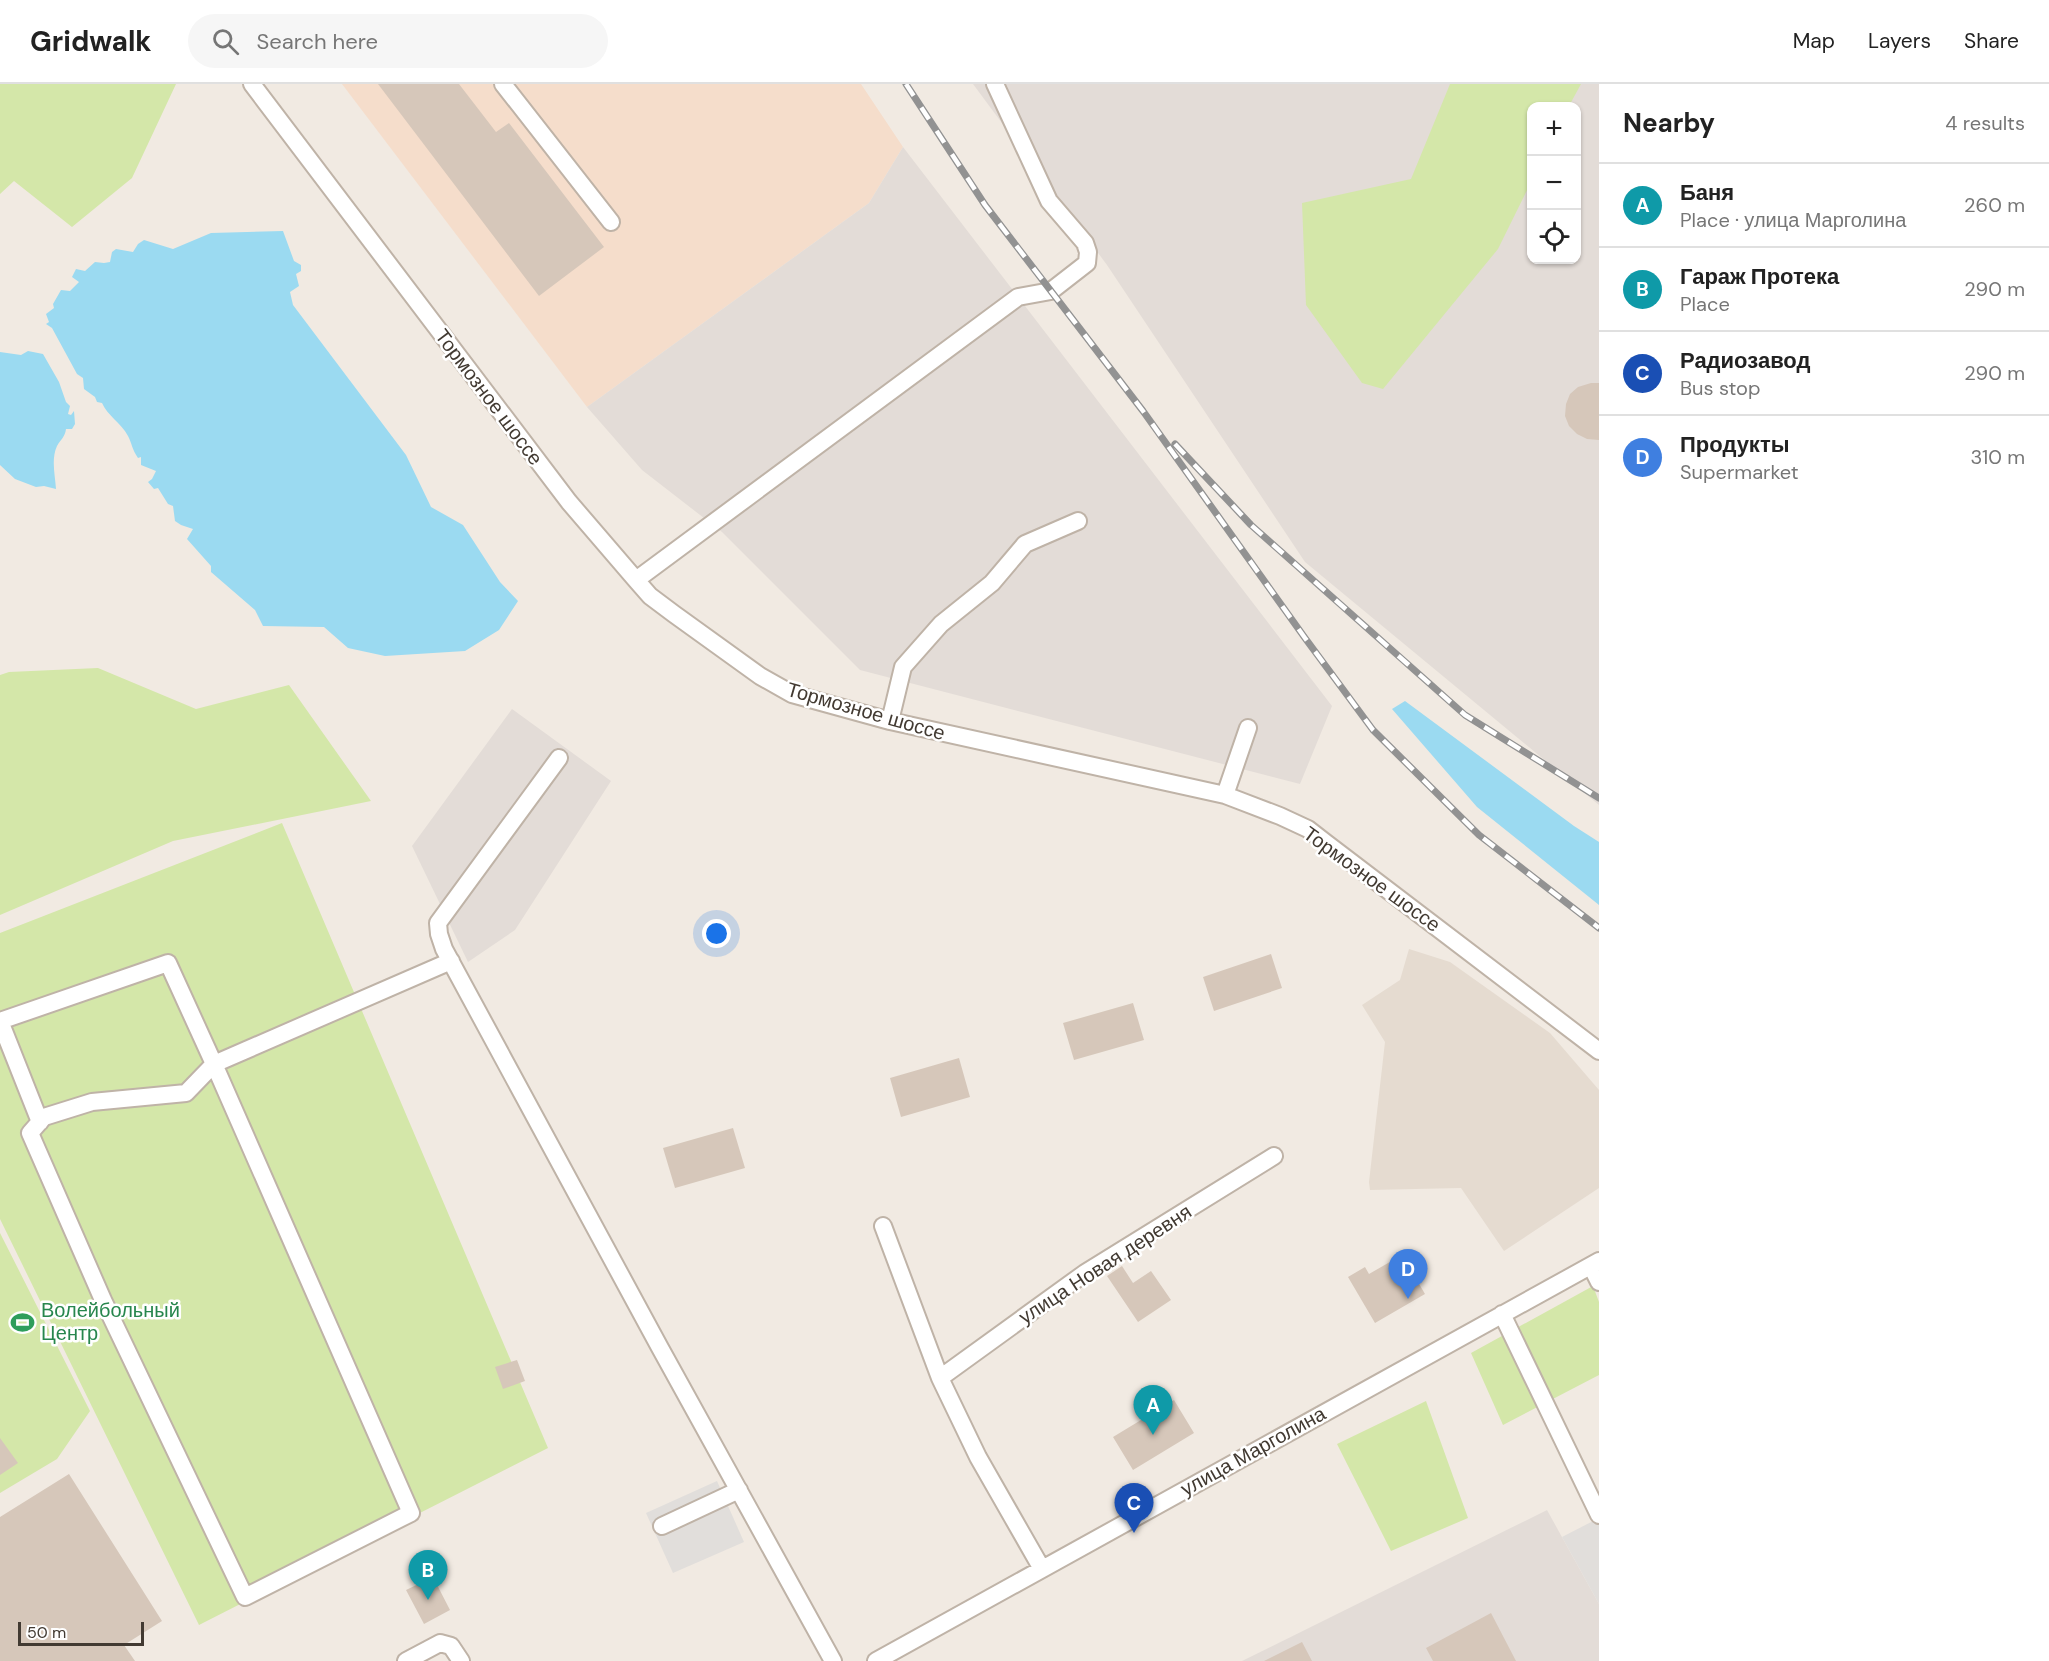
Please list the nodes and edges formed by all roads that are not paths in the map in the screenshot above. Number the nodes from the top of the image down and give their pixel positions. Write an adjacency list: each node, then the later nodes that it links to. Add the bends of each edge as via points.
1 (252, 84): 6 (street, Тормозное шоссе, via 569,502)
2 (503, 84): 4 (street)
3 (995, 84): 6 (street, via 1049,201 1085,243 1087,264 1051,291 1018,297)
4 (611, 222)
5 (1078, 521): 7 (street, via 1025,544 992,583 941,624 903,667)
6 (636, 580): 7 (street, Тормозное шоссе, via 650,596 760,676 792,693)
7 (890, 721): 10 (street, Тормозное шоссе)
8 (1248, 728): 10 (street)
9 (559, 758): 11 (street, via 438,922)
10 (1225, 795): 12 (street, Тормозное шоссе, via 1308,829)
11 (451, 961): 13 (street); 21 (street)
12 (1599, 1051)
13 (214, 1064): 14 (street, via 186,1093 92,1102 44,1117); 14 (street, via 168,963 0,1021); 14 (street, via 411,1513 245,1597 103,1300 30,1133)
14 (40, 1122)
15 (1274, 1156): 20 (street, улица Новая деревня, via 1085,1274)
16 (883, 1226): 20 (street)
17 (1595, 1263): 18 (street); 19 (street, улица Марголина)
18 (1599, 1282)
19 (1502, 1314): 22 (street); 24 (street, улица Марголина)
20 (940, 1378): 24 (street, via 978,1457)
21 (739, 1490): 23 (street); 27 (street)
22 (1599, 1515)
23 (662, 1526)
24 (1042, 1569): 28 (street, улица Марголина)
25 (406, 1661): 26 (street, via 440,1643 451,1646)
26 (461, 1661)
27 (833, 1661)
28 (876, 1661)

